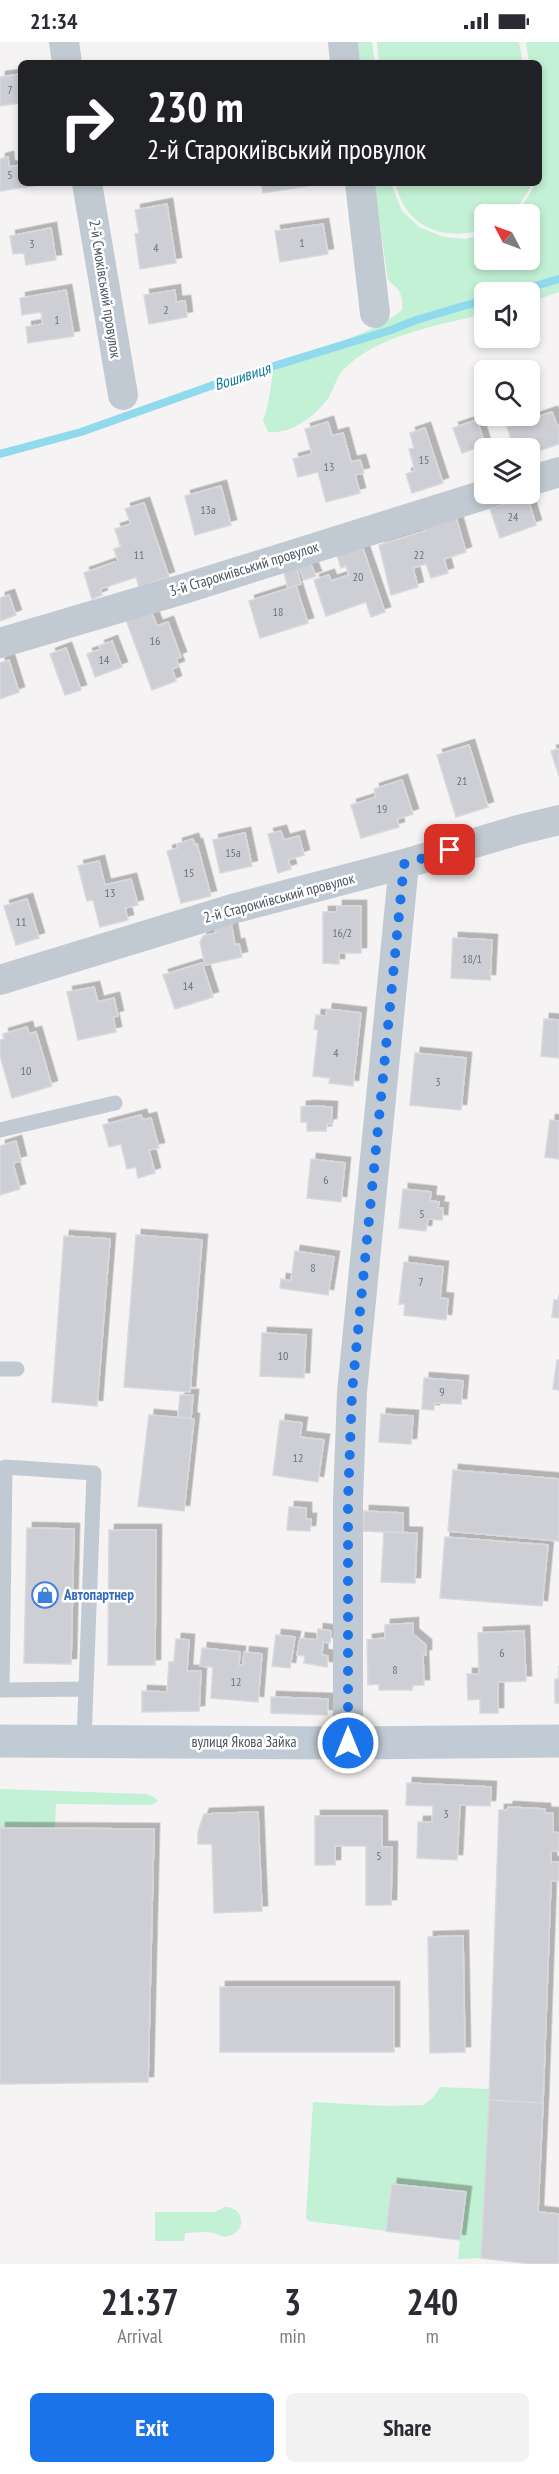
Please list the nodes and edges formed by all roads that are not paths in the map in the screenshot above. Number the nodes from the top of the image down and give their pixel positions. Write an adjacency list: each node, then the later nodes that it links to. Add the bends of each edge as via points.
1 (64, 42): 3 (street)
2 (343, 42): 4 (street)
3 (67, 60)
4 (345, 60)
5 (88, 186): 8 (street, 2-й Смоківський провулок)
6 (360, 186): 7 (street)
7 (375, 313)
8 (123, 395)
9 (559, 472): 10 (street)
10 (540, 478)
11 (474, 498): 12 (street, 3-й Старокиївський провулок)
12 (0, 643)
13 (559, 820): 14 (street, 2-й Старокиївський провулок)
14 (404, 864): 15 (street, 2-й Старокиївський провулок, via 232,909); 24 (street, via 352,1392)
15 (0, 980)
16 (115, 1103): 17 (lane)
17 (0, 1130)
18 (17, 1368): 19 (lane)
19 (0, 1369)
20 (86, 1689): 20 (lane, via 94,1473 6,1467 2,1690); 23 (lane)
21 (0, 1741): 23 (street, вулиця Якова Зайка)
22 (559, 1741): 24 (street, вулиця Якова Зайка)
23 (84, 1742): 24 (street, вулиця Якова Зайка)
24 (348, 1743)

